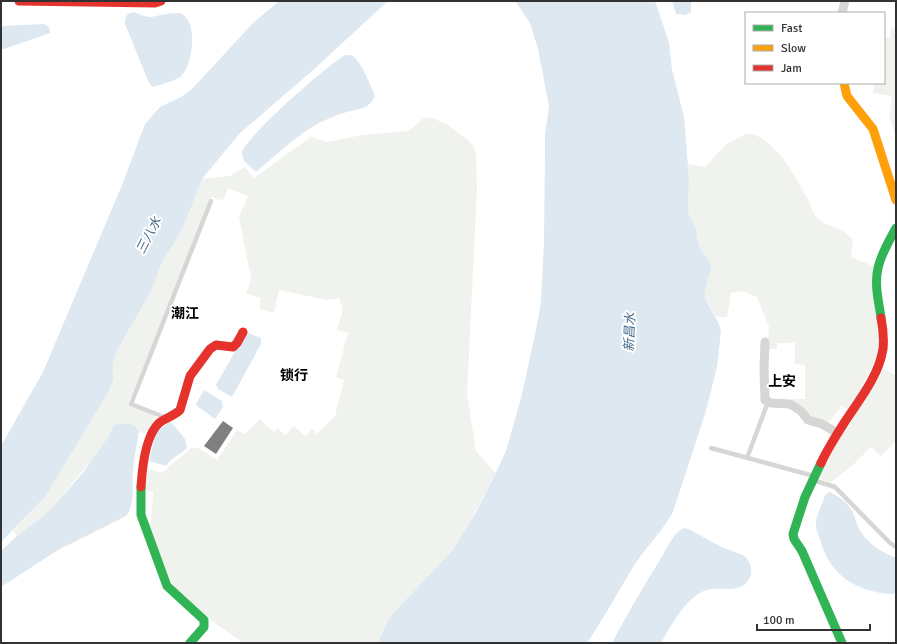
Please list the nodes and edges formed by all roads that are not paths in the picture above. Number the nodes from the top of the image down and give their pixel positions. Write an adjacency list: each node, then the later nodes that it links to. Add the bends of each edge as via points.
1 (19, 1): 2 (street)
2 (161, 1)
3 (845, 1): 4 (street)
4 (842, 12)
5 (844, 84): 7 (street, via 847,96 873,129)
6 (211, 200): 12 (lane, via 131,404)
7 (896, 200)
8 (896, 228): 13 (street, via 877,271 883,336 882,356 865,392)
9 (243, 332): 12 (street, via 233,347 216,345 210,349 190,376 180,410)
10 (765, 342): 11 (street, via 764,396)
11 (768, 402): 13 (street, via 790,404 801,411 808,420 822,424); 15 (lane)
12 (167, 418): 18 (street, via 152,432 146,452 140,509 143,524 167,586 204,620 204,627)
13 (837, 433): 16 (street)
14 (711, 448): 15 (lane)
15 (747, 458): 16 (lane)
16 (814, 478): 17 (lane, via 835,487); 19 (street, via 795,528 794,538 802,550)
17 (896, 547)
18 (190, 643)
19 (842, 643)

